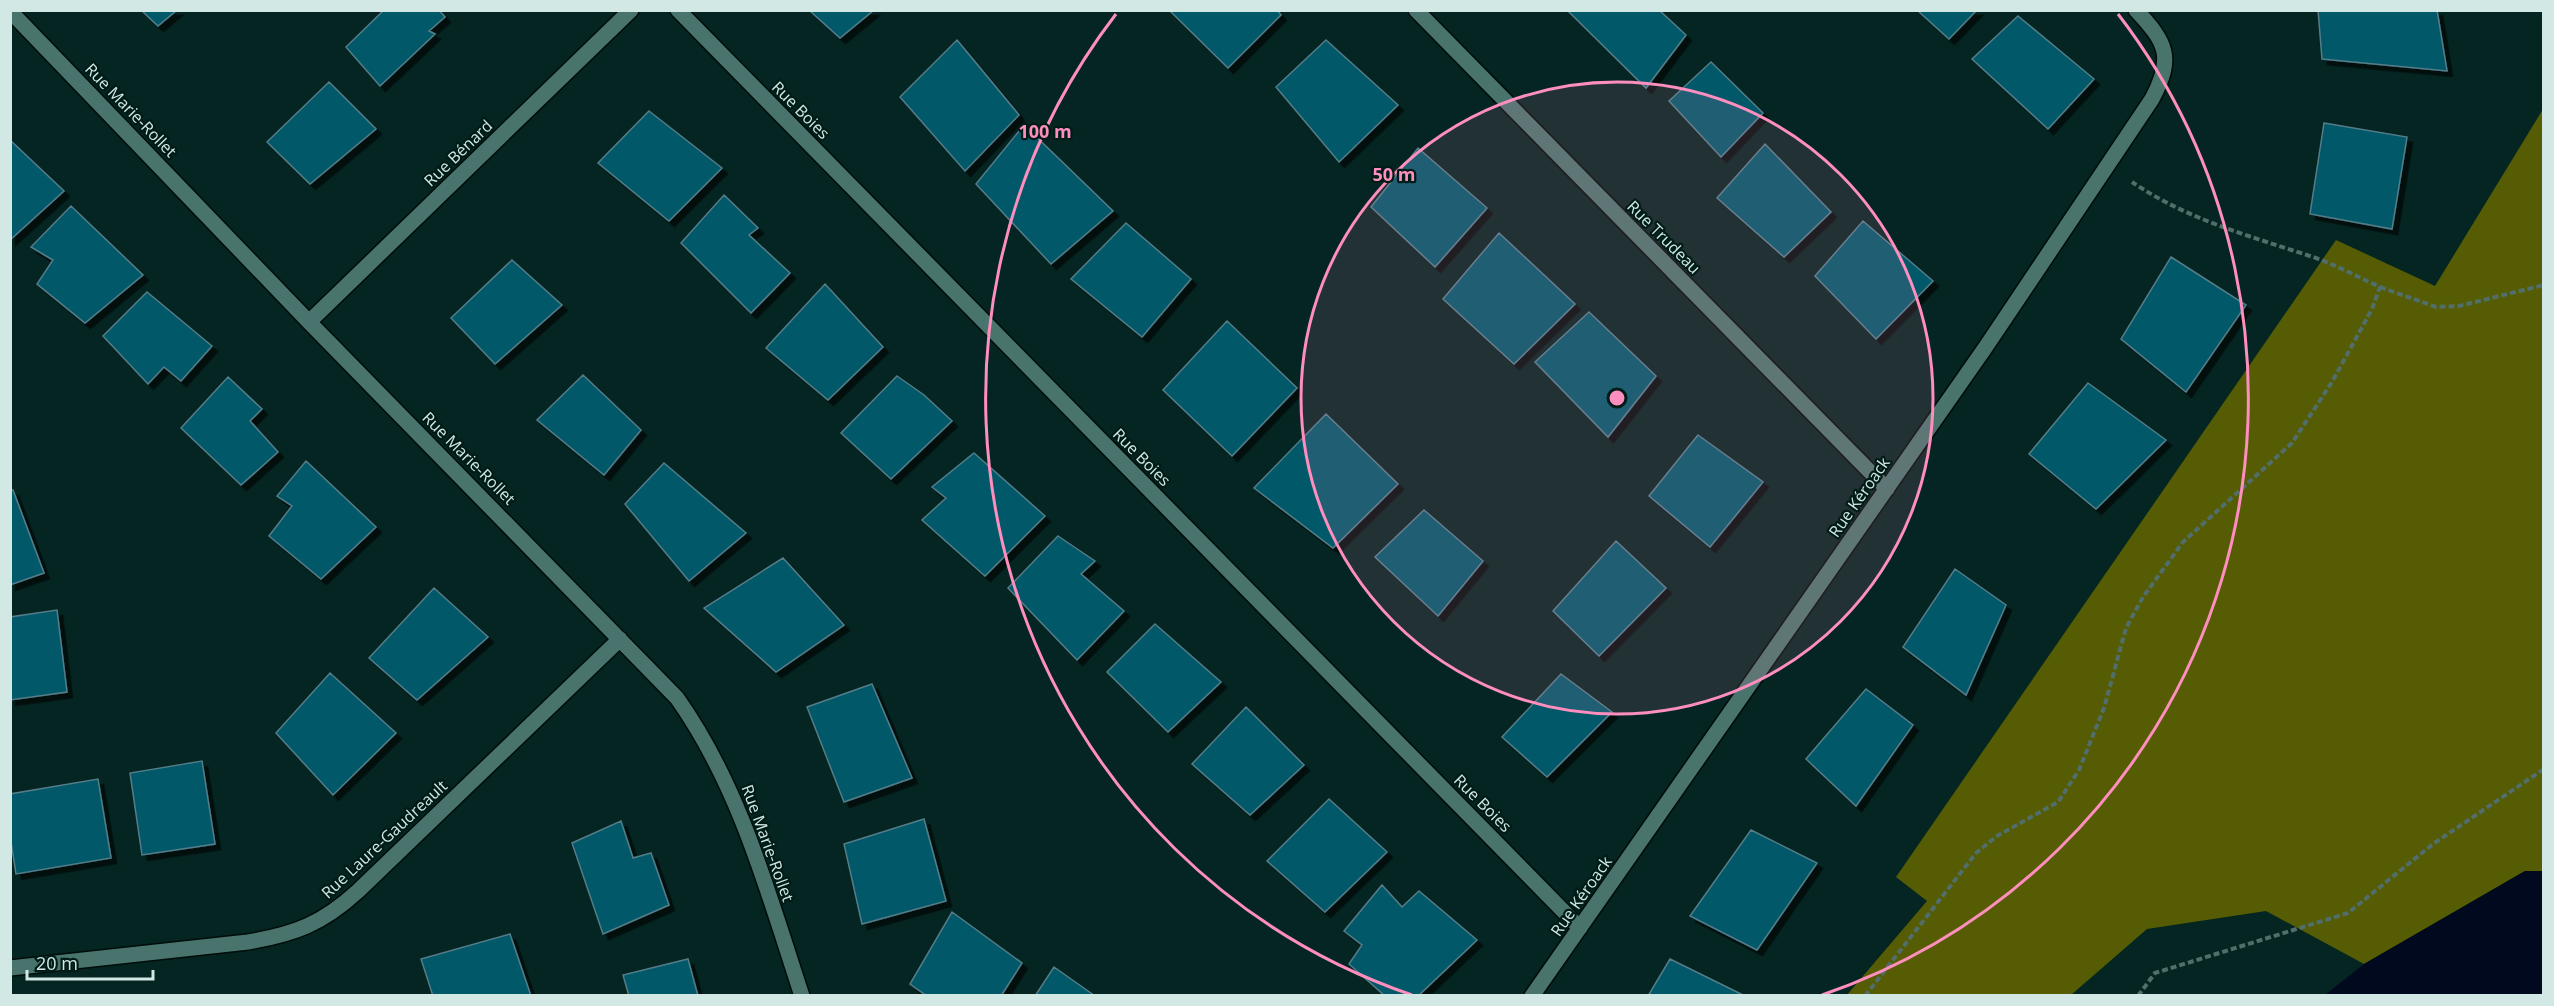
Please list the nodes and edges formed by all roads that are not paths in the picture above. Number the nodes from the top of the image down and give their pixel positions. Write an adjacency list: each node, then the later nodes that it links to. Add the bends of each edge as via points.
1 (10, 10): 6 (street, Rue Marie-Rollet)
2 (631, 10): 6 (street, Rue Bénard)
3 (678, 10): 9 (street, Rue Boies)
4 (1416, 10): 7 (street, Rue Trudeau)
5 (2136, 10): 7 (street, Rue Kéroack, via 2162,42 2166,57 2164,75 2152,99)
6 (309, 322): 8 (street, Rue Marie-Rollet)
7 (1887, 489): 9 (street, Rue Kéroack)
8 (620, 639): 10 (street, Rue Laure-Gaudreault, via 358,891 322,920 285,936 248,942); 11 (street, Rue Marie-Rollet, via 677,698 715,759 740,813)
9 (1580, 928): 12 (street, Rue Kéroack)
10 (10, 968)
11 (802, 996)
12 (1532, 996)

